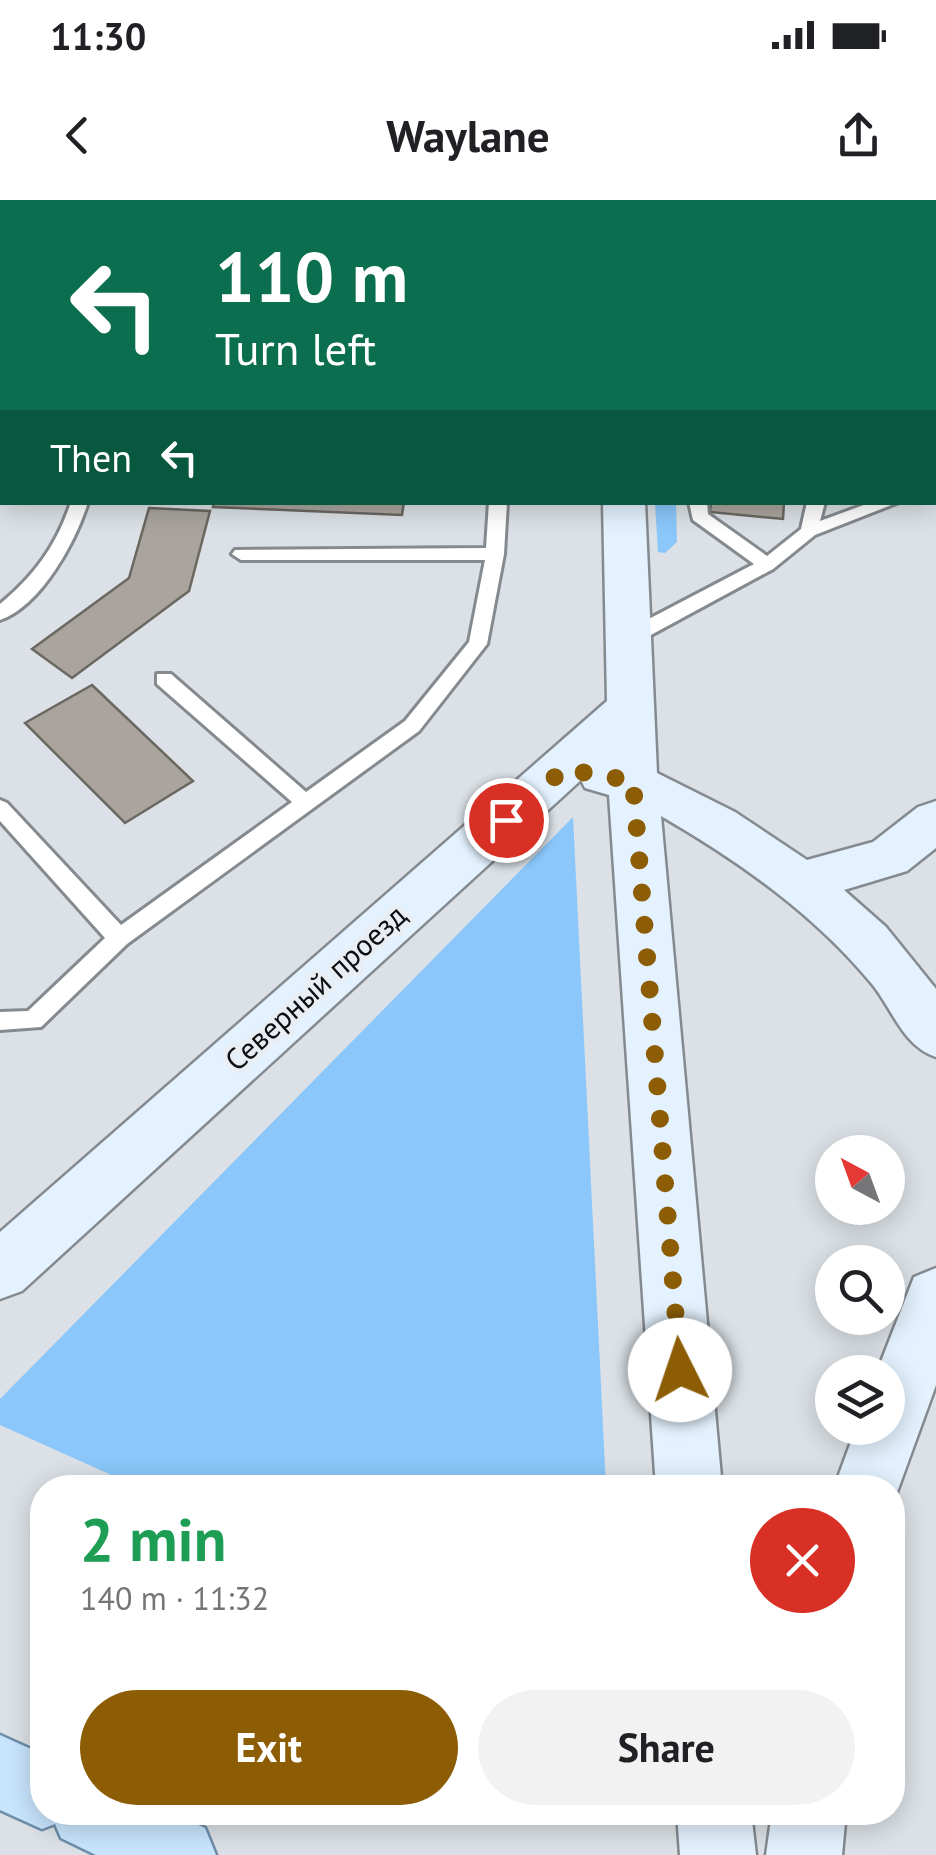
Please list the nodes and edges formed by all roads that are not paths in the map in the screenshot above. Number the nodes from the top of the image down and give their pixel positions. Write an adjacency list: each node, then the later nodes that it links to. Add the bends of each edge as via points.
1 (79, 505): 11 (lane, via 71,534 39,583)
2 (498, 505): 9 (lane)
3 (624, 505): 12 (main road)
4 (698, 505): 10 (lane, via 699,516)
5 (815, 505): 7 (lane)
6 (882, 505): 7 (lane)
7 (809, 531): 10 (lane)
8 (241, 554): 9 (lane)
9 (495, 554): 17 (lane, via 478,644 412,726)
10 (767, 564): 12 (lane)
11 (0, 614)
12 (630, 638): 14 (main road)
13 (164, 679): 17 (lane)
14 (632, 706): 15 (main road, Северный проезд); 16 (main road)
15 (564, 769): 16 (main road); 24 (main road, Северный проезд)
16 (633, 781): 20 (main road, via 702,815); 26 (main road)
17 (307, 804): 21 (lane)
18 (0, 808): 21 (lane)
19 (936, 820): 20 (main road, via 888,857)
20 (800, 882): 23 (main road, via 890,968)
21 (119, 938): 22 (lane, via 33,1020)
22 (0, 1022)
23 (936, 1034)
24 (0, 1271)
25 (936, 1297): 27 (main road)
26 (688, 1475)
27 (872, 1475)
28 (0, 1772): 29 (main road)
29 (30, 1786)
30 (115, 1825): 33 (main road)
31 (715, 1825): 34 (main road)
32 (807, 1825): 35 (main road)
33 (178, 1855)
34 (718, 1855)
35 (804, 1855)

